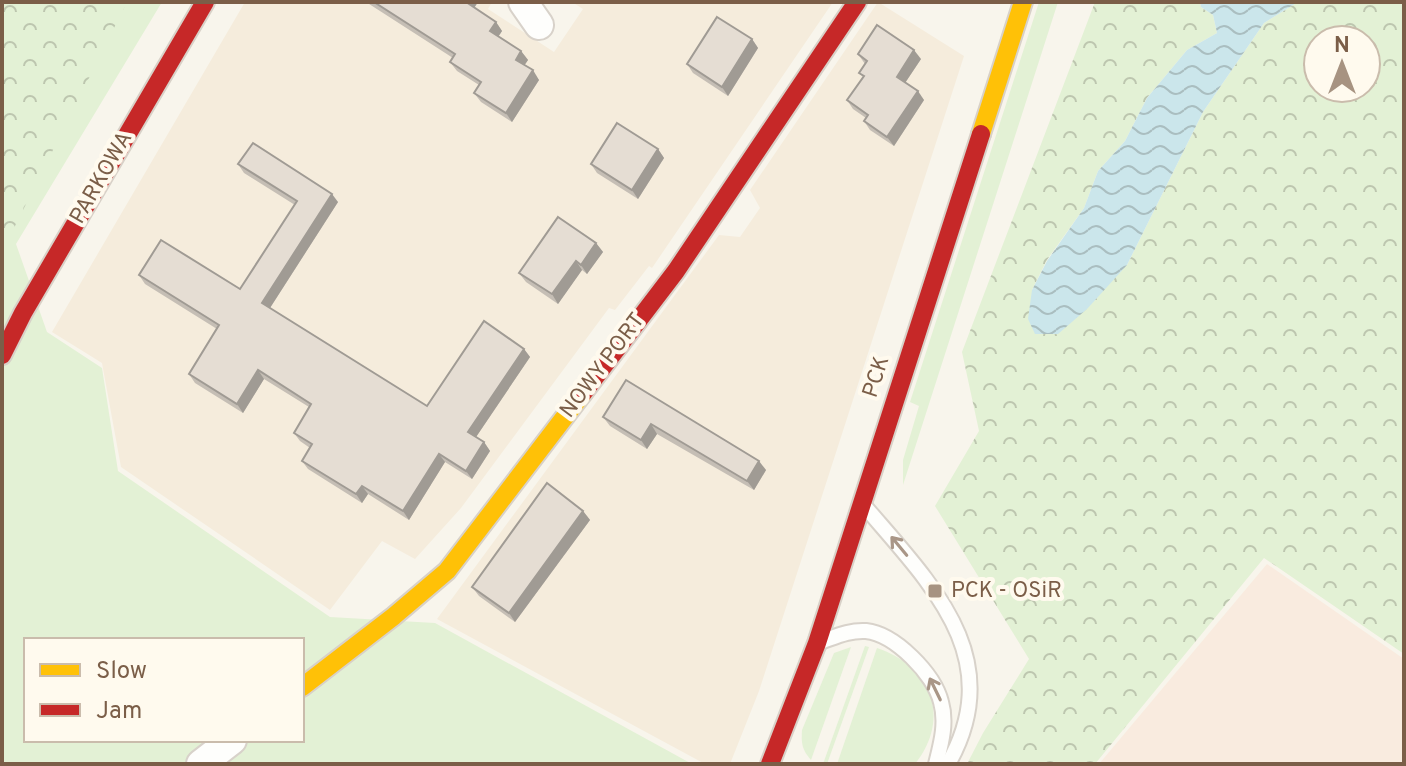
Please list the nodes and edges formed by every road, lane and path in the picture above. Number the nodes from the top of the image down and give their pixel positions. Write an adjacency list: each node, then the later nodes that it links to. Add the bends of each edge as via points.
1 (205, 2): 4 (street, PARKOWA)
2 (857, 2): 7 (street, NOWY PORT, via 676,271 447,571)
3 (1023, 2): 5 (street, PCK)
4 (2, 355)
5 (861, 503): 6 (street, PCK); 12 (lane, one-way to 5, via 961,741 969,704 968,666 957,627 935,591)
6 (817, 643): 10 (street, PCK); 11 (lane, one-way to 6, via 944,733 941,702 920,666 904,650 864,631)
7 (304, 685)
8 (229, 742): 9 (street)
9 (201, 764)
10 (770, 764)
11 (936, 764)
12 (948, 764)

